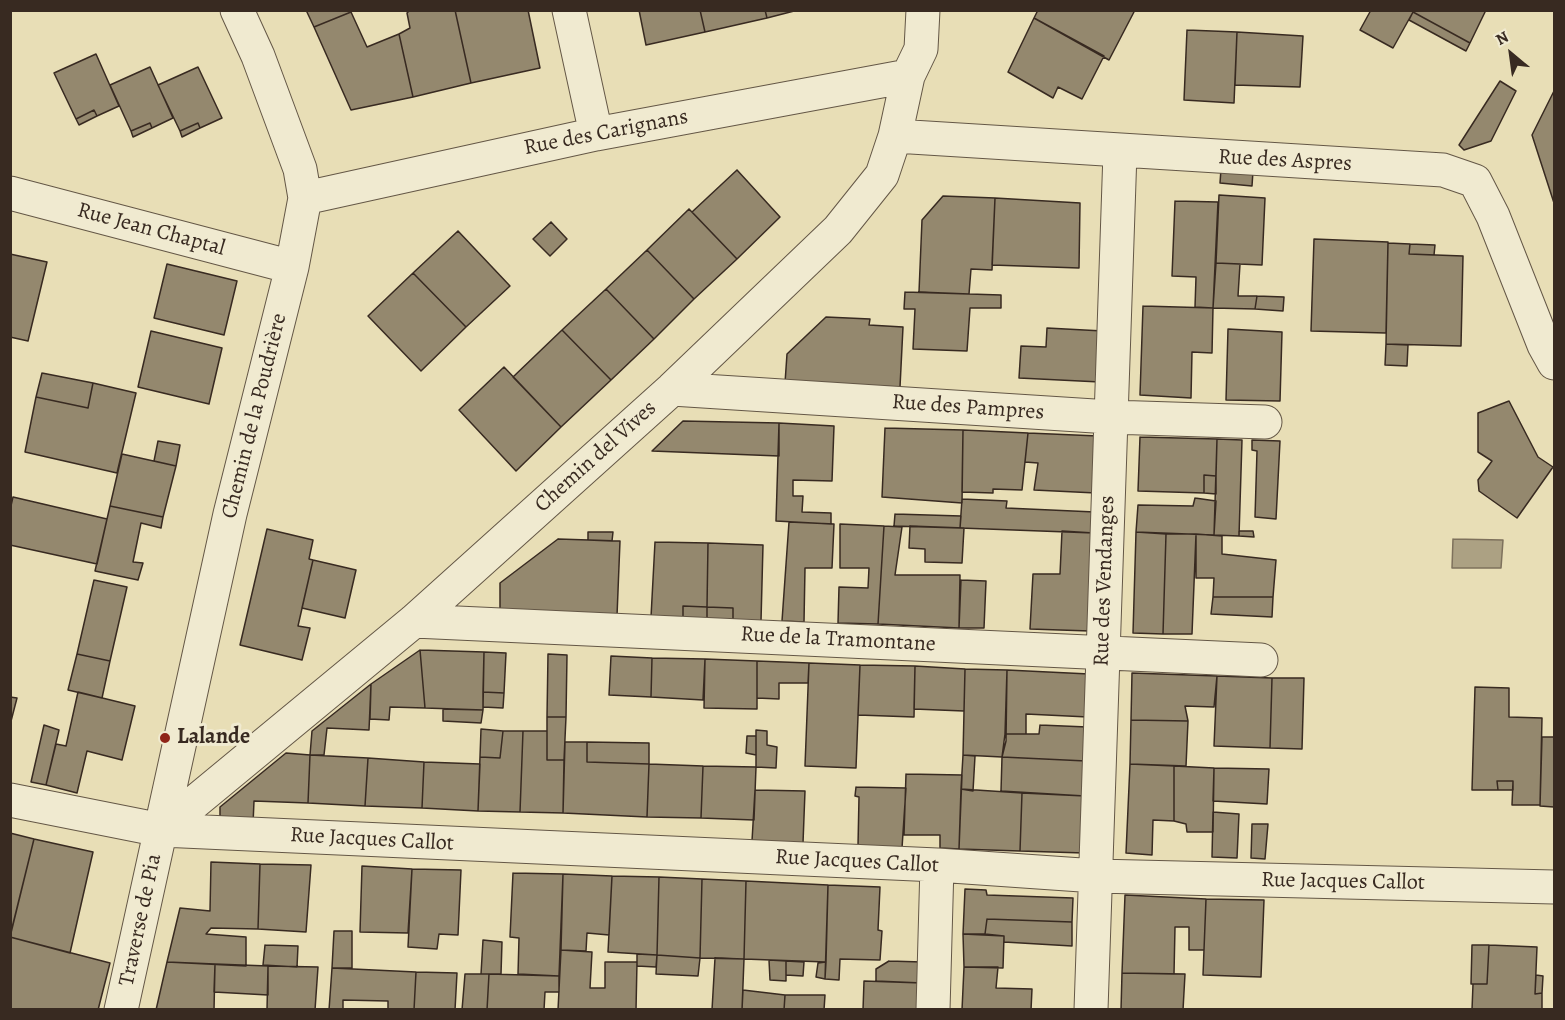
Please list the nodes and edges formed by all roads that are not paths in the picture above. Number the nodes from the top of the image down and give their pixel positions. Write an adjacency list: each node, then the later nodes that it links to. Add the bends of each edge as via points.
1 (237, 10): 10 (street, Chemin de la Poudrière, via 294,151)
2 (569, 10): 6 (street)
3 (923, 10): 5 (street, Chemin del Vives)
4 (943, 10): 5 (street)
5 (915, 62): 6 (street, Rue des Carignans); 7 (street, Chemin del Vives)
6 (596, 134): 10 (street, Rue des Carignans)
7 (895, 136): 8 (street, Rue des Aspres); 13 (street, Chemin del Vives, via 882,175 838,230)
8 (1120, 152): 12 (street, Rue des Aspres, via 1443,170 1475,181); 14 (street, Rue des Vendanges)
9 (10, 193): 11 (street, Rue Jean Chaptal)
10 (306, 198): 11 (street, Chemin de la Poudrière)
11 (292, 267): 20 (street, Chemin de la Poudrière, via 230,514)
12 (1554, 363)
13 (672, 389): 14 (street, Rue des Pampres); 16 (street, Chemin del Vives)
14 (1110, 417): 15 (street, Rue des Pampres); 17 (street, Rue des Vendanges)
15 (1264, 422)
16 (414, 621): 17 (street, Rue de la Tramontane); 20 (street, Chemin del Vives)
17 (1103, 652): 18 (street, Rue de la Tramontane); 22 (street, Rue des Vendanges)
18 (1261, 660)
19 (10, 800): 20 (street, Rue Jacques Callot)
20 (160, 830): 21 (street, Rue Jacques Callot); 24 (street, Traverse de Pia)
21 (937, 865): 22 (street, Rue Jacques Callot); 25 (street)
22 (1096, 876): 23 (street, Rue Jacques Callot); 26 (street, Rue des Vendanges)
23 (1554, 887)
24 (121, 1010)
25 (933, 1010)
26 (1091, 1010)

